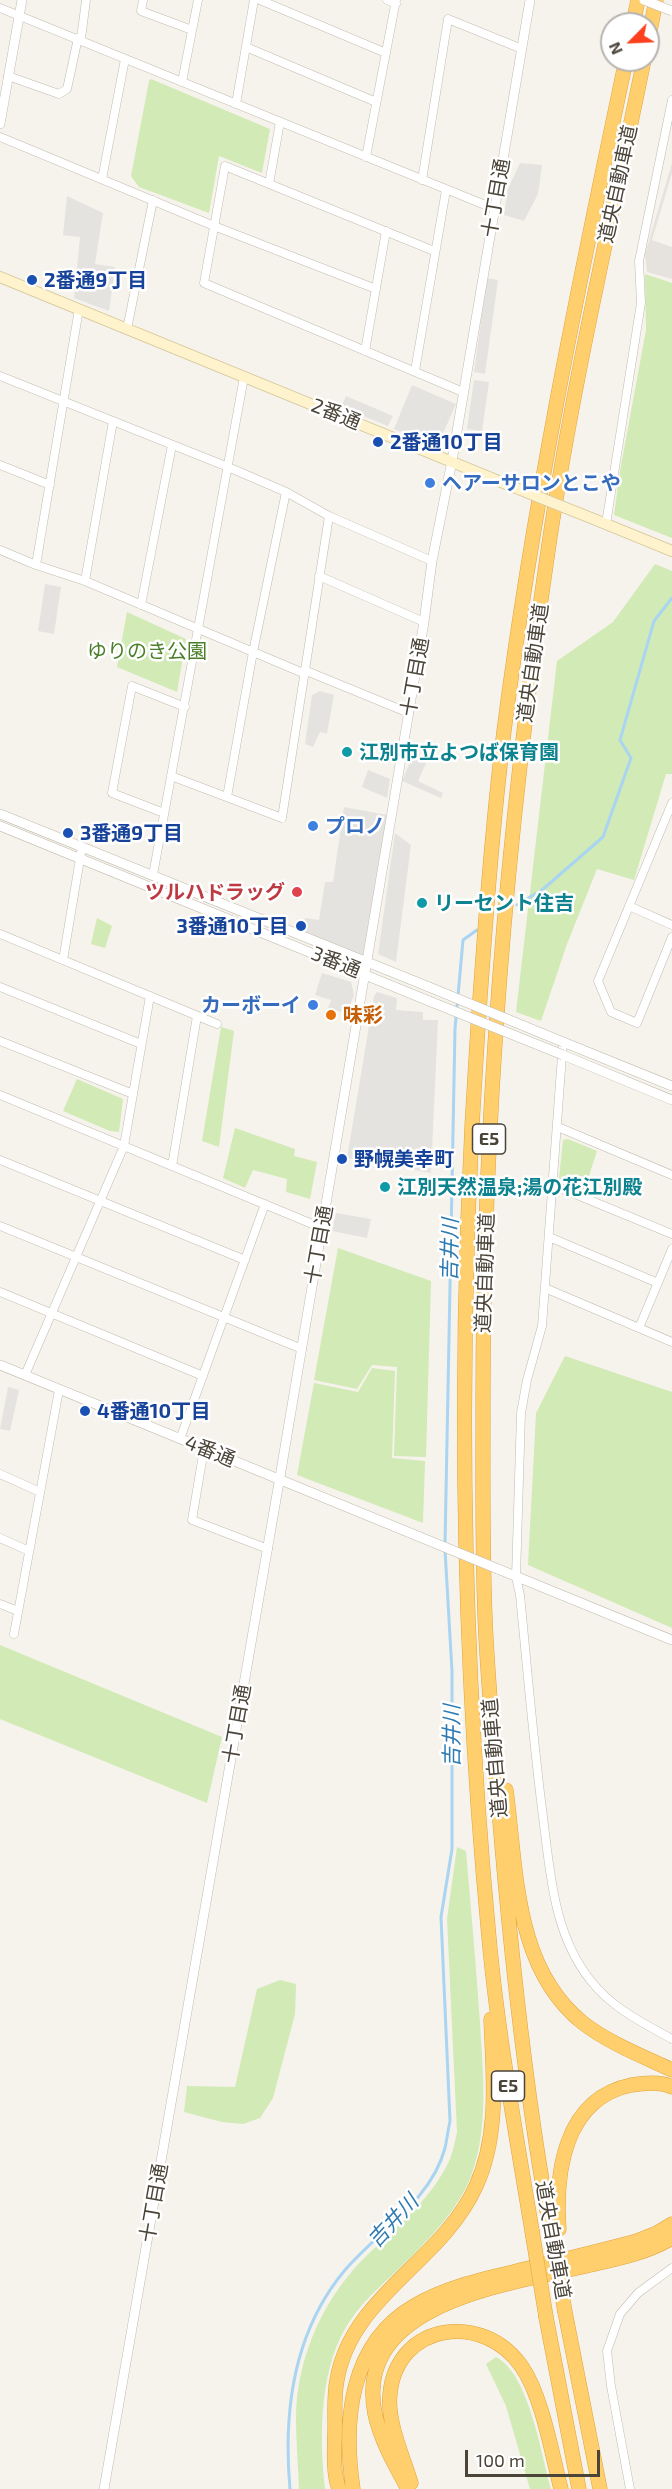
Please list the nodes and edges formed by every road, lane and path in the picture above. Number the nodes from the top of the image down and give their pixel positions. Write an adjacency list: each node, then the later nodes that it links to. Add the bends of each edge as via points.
1 (22, 0): 13 (street)
2 (87, 0): 15 (street)
3 (143, 0): 14 (street, via 141,11)
4 (198, 0): 14 (street)
5 (254, 0): 16 (street)
6 (260, 0): 18 (street)
7 (387, 0): 10 (street)
8 (530, 0): 17 (street, 十丁目通)
9 (644, 0): 12 (street, bridge)
10 (396, 2): 18 (street)
11 (0, 8): 13 (street)
12 (672, 11)
13 (19, 16): 15 (street); 22 (street)
14 (192, 30): 23 (street)
15 (79, 39): 19 (street); 22 (street, via 67,89 59,94)
16 (246, 47): 25 (street); 26 (street)
17 (522, 49): 32 (street, via 448,19); 36 (street, 十丁目通)
18 (386, 53): 25 (street)
19 (124, 59): 23 (street); 31 (street)
20 (624, 72): 141 (highway, 道央自動車道 / E5, via 532,537 504,734 484,936 470,1140 464,1311 464,1493 467,1617)
21 (642, 72): 139 (highway, 道央自動車道 / E5, via 550,538 523,736 503,934 482,1313)
22 (8, 76): 28 (street)
23 (182, 82): 26 (street)
24 (672, 100): 58 (street, via 639,261 637,328)
25 (376, 102): 30 (street)
26 (236, 104): 27 (street)
27 (280, 122): 30 (street); 33 (street)
28 (0, 124)
29 (0, 137): 31 (street)
30 (366, 157): 32 (street)
31 (102, 179): 35 (street)
32 (422, 180): 34 (street)
33 (269, 184): 37 (street, via 225,166); 38 (street)
34 (446, 190): 36 (street); 39 (street)
35 (153, 200): 37 (street); 43 (street)
36 (495, 209): 48 (street, 十丁目通)
37 (214, 226): 41 (street); 44 (street, via 204,283)
38 (386, 231): 39 (street); 41 (street)
39 (434, 251): 45 (street)
40 (0, 277): 42 (main road, 2番通)
41 (376, 289): 44 (street)
42 (79, 309): 43 (main road, 2番通); 49 (street)
43 (127, 329): 47 (main road, 2番通)
44 (365, 351): 45 (street)
45 (415, 371): 48 (street)
46 (0, 376): 49 (street)
47 (244, 376): 52 (main road, 2番通); 54 (street)
48 (464, 392): 52 (street, 十丁目通)
49 (64, 402): 50 (street); 55 (street)
50 (113, 422): 51 (street); 64 (street)
51 (172, 445): 54 (street); 65 (street)
52 (452, 461): 58 (main road, 2番通, bridge); 61 (street, 十丁目通)
53 (0, 465): 55 (street)
54 (228, 467): 56 (street); 67 (street)
55 (50, 485): 62 (street)
56 (286, 492): 57 (street); 68 (street)
57 (329, 516): 61 (street); 63 (street)
58 (601, 522): 60 (main road, 2番通)
59 (0, 550): 62 (street)
60 (672, 552)
61 (432, 561): 66 (street, 十丁目通)
62 (36, 565): 64 (street)
63 (319, 576): 66 (street); 69 (street)
64 (85, 581): 65 (street)
65 (141, 605): 67 (street)
66 (424, 622): 71 (street, 十丁目通)
67 (199, 629): 68 (street); 70 (street)
68 (253, 652): 69 (street); 73 (street)
69 (303, 672): 71 (street); 73 (street, via 282,818)
70 (185, 706): 72 (street); 75 (street, via 132,686 112,793)
71 (408, 713): 86 (street, 十丁目通)
72 (171, 776): 73 (street); 75 (street)
73 (227, 797)
74 (672, 803): 81 (street)
75 (164, 813): 80 (street)
76 (0, 814): 78 (street, 3番通)
77 (0, 826): 79 (street, 3番通)
78 (82, 847): 79 (street); 80 (street, 3番通)
79 (80, 858): 85 (street); 87 (street, 3番通)
80 (153, 875): 86 (street, 3番通)
81 (629, 906): 82 (street); 84 (street, via 598,981 611,1012 637,1023)
82 (672, 925)
83 (0, 934): 85 (street)
84 (672, 937)
85 (63, 960): 89 (street)
86 (366, 962): 87 (street, 十丁目通); 93 (street, 3番通, bridge)
87 (365, 974): 95 (street, 3番通, bridge); 109 (street, 十丁目通)
88 (0, 987): 94 (street)
89 (150, 996): 90 (street); 94 (street)
90 (196, 1016): 91 (street); 103 (street)
91 (217, 1024)
92 (0, 1041): 97 (street)
93 (563, 1042): 95 (street); 96 (street, 3番通)
94 (141, 1044): 97 (street)
95 (562, 1055): 99 (street, 3番通); 100 (street)
96 (672, 1086)
97 (133, 1094): 101 (street)
98 (0, 1095): 101 (street)
99 (672, 1100)
100 (558, 1127): 104 (street); 105 (street)
101 (124, 1146): 103 (street); 106 (street)
102 (0, 1160): 106 (street)
103 (172, 1166): 107 (street)
104 (672, 1175)
105 (553, 1185): 110 (street); 111 (street)
106 (100, 1201): 113 (street); 114 (street)
107 (265, 1204): 109 (street); 114 (street)
108 (0, 1226): 113 (street)
109 (322, 1228): 122 (street, 十丁目通)
110 (672, 1234)
111 (549, 1236): 115 (street); 116 (street)
112 (672, 1249): 115 (street)
113 (76, 1257): 118 (street); 119 (street)
114 (245, 1260): 119 (street)
115 (658, 1283): 120 (street)
116 (545, 1288): 120 (street); 135 (street, via 542,1326 521,1413)
117 (0, 1292): 118 (street)
118 (51, 1313): 124 (street); 125 (street)
119 (224, 1317): 122 (street); 125 (street)
120 (639, 1328): 121 (street)
121 (672, 1342)
122 (302, 1349): 130 (street, 十丁目通)
123 (0, 1365): 124 (street, 4番通)
124 (25, 1375): 126 (street, 4番通)
125 (203, 1376): 127 (street)
126 (59, 1390): 127 (street, 4番通); 131 (street)
127 (180, 1439): 128 (street, 4番通)
128 (204, 1449): 130 (street, 4番通); 133 (street, via 192,1520)
129 (0, 1474): 131 (street)
130 (280, 1480): 133 (street, 十丁目通); 135 (street, 4番通, bridge)
131 (40, 1492): 134 (street)
132 (0, 1538): 134 (street)
133 (268, 1549): 149 (street, 十丁目通)
134 (30, 1551): 137 (street)
135 (516, 1577): 140 (street); 142 (street, via 552,1888 562,1928 571,1953 591,1982 617,2007)
136 (0, 1604): 137 (street)
137 (18, 1611): 138 (street)
138 (14, 1635)
139 (486, 1637): 143 (highway, via 524,1922 535,1959 554,1992 585,2024); 146 (highway, 道央自動車道 / E5, via 513,1959 538,2159)
140 (672, 1640)
141 (489, 1939): 150 (highway, via 493,2114 485,2165 452,2227 378,2300 347,2350 335,2396); 155 (highway, 道央自動車道 / E5, bridge, via 546,2317)
142 (672, 2040)
143 (672, 2070)
144 (672, 2087): 146 (highway, via 656,2083 623,2087 596,2102 584,2114 574,2128 562,2162)
145 (672, 2224): 151 (highway, via 637,2241 447,2291 400,2315 374,2342 352,2396)
146 (555, 2228): 156 (highway, 道央自動車道, bridge, via 566,2312)
147 (672, 2238): 152 (highway, via 616,2259 445,2303 397,2334 380,2358 373,2395 382,2437)
148 (672, 2268): 157 (street, via 638,2294 620,2314 607,2351)
149 (104, 2489)
150 (339, 2489)
151 (353, 2489)
152 (408, 2489)
153 (413, 2489): 154 (highway, via 390,2410 394,2376 406,2352 415,2344 438,2334 463,2331 492,2339 521,2365 534,2392)
154 (561, 2489)
155 (579, 2489)
156 (600, 2489)
157 (630, 2489)

